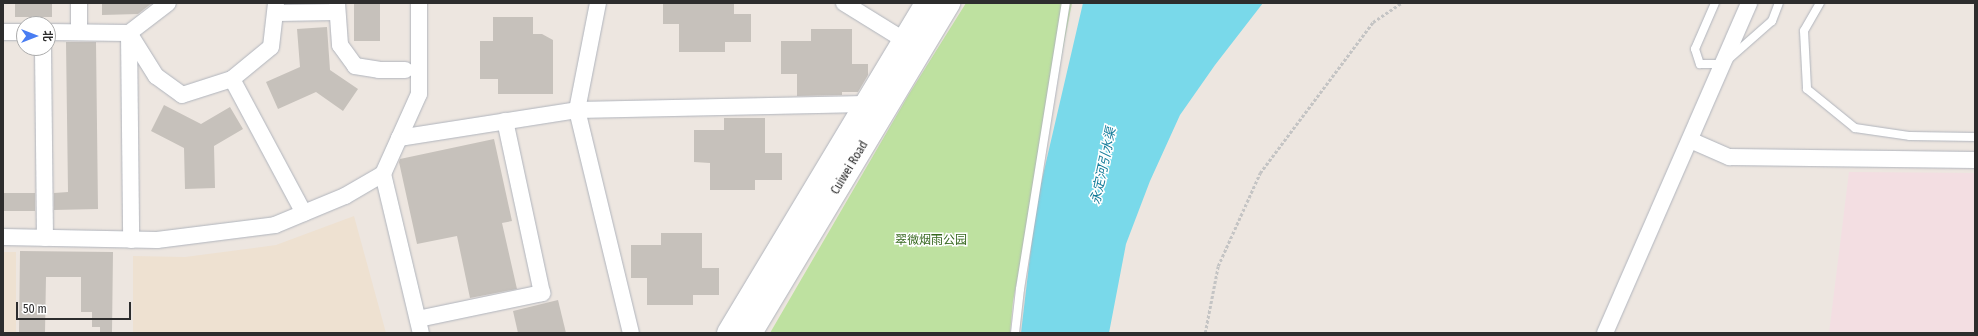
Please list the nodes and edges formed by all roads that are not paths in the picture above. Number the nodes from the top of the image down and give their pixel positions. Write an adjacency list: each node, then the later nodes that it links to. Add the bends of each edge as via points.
1 (79, 3): 18 (street)
2 (168, 3): 19 (street)
3 (419, 3): 29 (street, via 419,94)
4 (598, 3): 26 (street)
5 (844, 3): 20 (street)
6 (926, 3): 20 (main road, Cuiwei Road)
7 (949, 3): 40 (main road, Cuiwei Road)
8 (1066, 3): 41 (lane, via 1022,273)
9 (1715, 3): 22 (lane, via 1695,49 1700,64)
10 (1749, 3): 22 (street)
11 (1779, 3): 22 (lane, via 1772,21)
12 (1820, 3): 28 (lane, via 1804,31 1807,89 1856,128 1910,136)
13 (337, 7): 14 (street); 23 (street, via 340,45 355,66 379,70)
14 (276, 8): 24 (street, via 271,47)
15 (3, 32): 16 (street)
16 (16, 32)
17 (56, 32): 18 (street)
18 (79, 32): 19 (street)
19 (129, 33): 24 (street, via 156,76 182,95); 36 (street)
20 (904, 40): 25 (main road, Cuiwei Road)
21 (43, 56): 35 (street)
22 (1723, 64): 30 (street)
23 (405, 70)
24 (232, 79): 33 (street)
25 (866, 104): 26 (street); 39 (main road, Cuiwei Road)
26 (577, 110): 27 (street); 38 (street)
27 (505, 121): 29 (street); 37 (street, via 542,293)
28 (1975, 137)
29 (399, 138): 32 (street)
30 (1690, 140): 31 (street, via 1729,157); 42 (street)
31 (1975, 160)
32 (382, 174): 33 (street, via 345,196); 37 (street)
33 (304, 213): 36 (street, via 276,225 157,240)
34 (3, 237): 35 (street)
35 (45, 238): 36 (street)
36 (130, 240)
37 (420, 326)
38 (632, 333)
39 (728, 333)
40 (751, 333)
41 (1015, 333)
42 (1605, 333)

